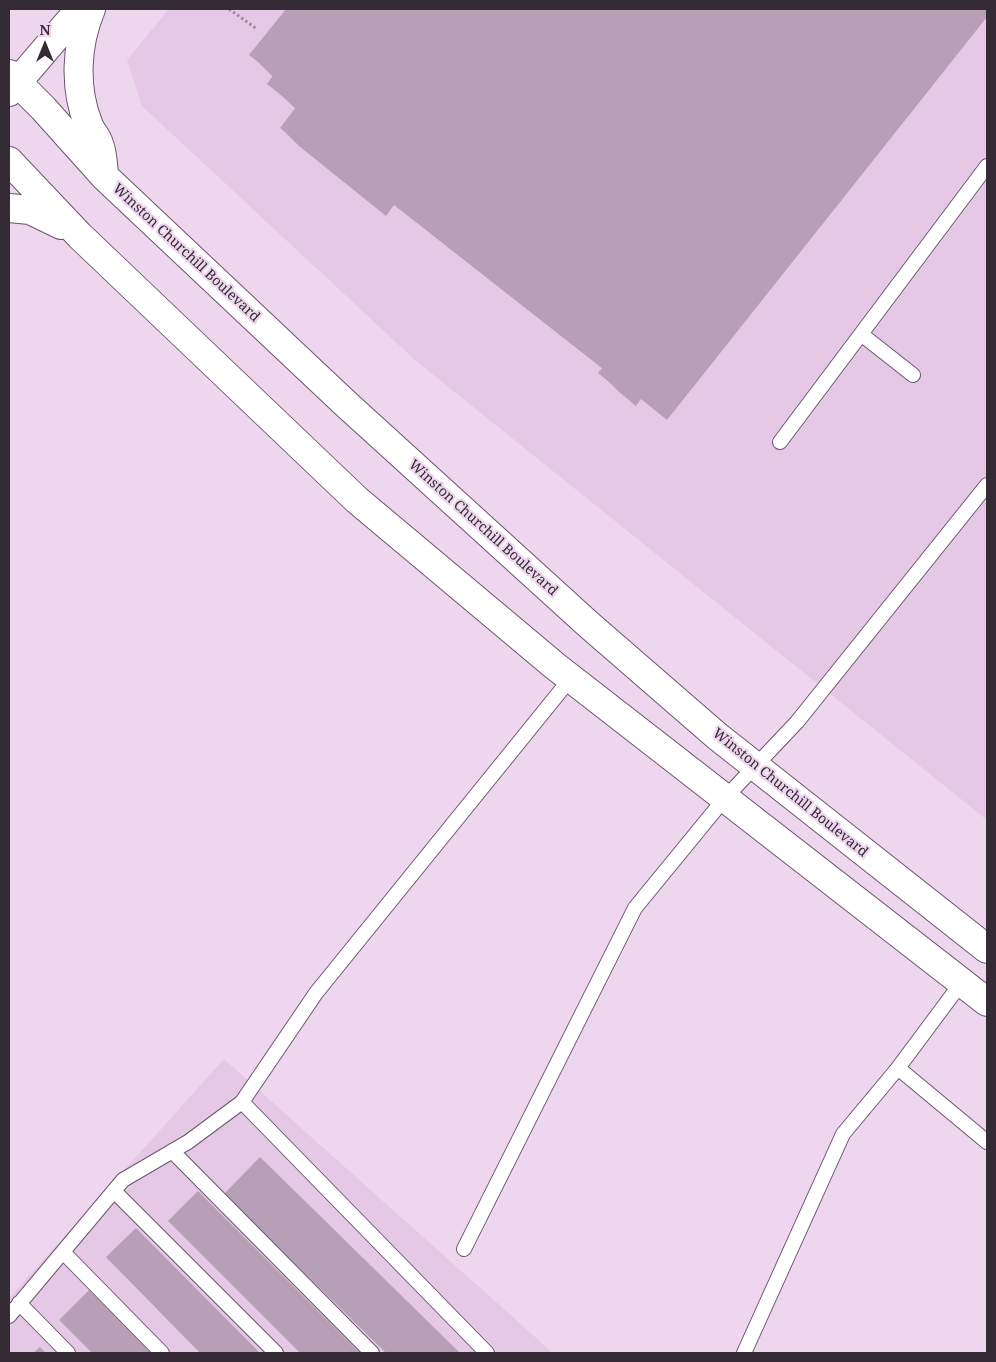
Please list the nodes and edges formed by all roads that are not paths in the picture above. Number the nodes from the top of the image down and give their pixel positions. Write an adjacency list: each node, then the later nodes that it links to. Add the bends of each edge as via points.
1 (80, 9): 3 (main road)
2 (91, 9): 6 (main road, via 84,24 78,76 88,125 99,144)
3 (12, 83): 6 (main road, Winston Churchill Boulevard)
4 (9, 161): 8 (main road)
5 (987, 166): 9 (lane)
6 (104, 176): 14 (main road, Winston Churchill Boulevard, via 346,404 574,611)
7 (9, 208): 8 (main road, via 30,210)
8 (80, 236): 13 (main road, via 358,500)
9 (861, 334): 10 (lane); 11 (lane)
10 (913, 375)
11 (780, 442)
12 (987, 484): 14 (lane, via 797,722)
13 (571, 678): 15 (main road); 20 (lane, via 316,992)
14 (755, 766): 15 (lane); 16 (main road, Winston Churchill Boulevard)
15 (726, 798): 17 (main road); 24 (lane, via 635,908)
16 (987, 949)
17 (962, 982): 18 (main road); 19 (lane)
18 (987, 1002)
19 (898, 1068): 21 (lane); 33 (lane, via 843,1134)
20 (242, 1102): 22 (lane); 32 (lane)
21 (987, 1142)
22 (172, 1151): 23 (lane, via 123,1180); 31 (lane)
23 (114, 1191): 25 (lane); 30 (lane)
24 (464, 1249)
25 (62, 1252): 26 (lane); 29 (lane)
26 (19, 1303): 27 (lane); 28 (lane)
27 (9, 1316)
28 (68, 1353)
29 (162, 1353)
30 (276, 1353)
31 (372, 1353)
32 (487, 1353)
33 (744, 1353)

